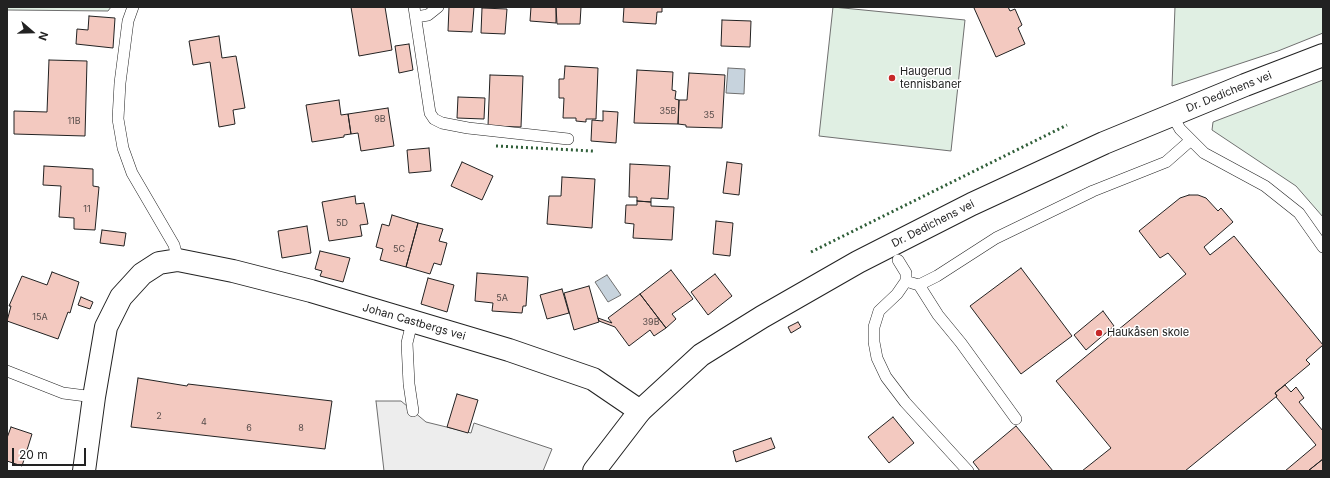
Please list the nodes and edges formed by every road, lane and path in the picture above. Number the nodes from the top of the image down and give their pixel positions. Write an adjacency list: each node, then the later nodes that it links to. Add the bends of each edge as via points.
1 (133, 7): 9 (lane, via 128,21 120,83 118,119 122,148 132,173 174,245)
2 (438, 7): 3 (lane, via 428,15)
3 (415, 12): 6 (lane, via 430,113 434,118 442,123 468,128)
4 (1323, 55): 5 (street, Dr. Dedichens vei)
5 (1172, 115): 7 (lane, via 1180,129); 17 (street, Dr. Dedichens vei, via 993,194 858,262 701,355)
6 (568, 139)
7 (1191, 140): 8 (lane, via 1204,153 1265,186 1299,213); 12 (lane, via 1166,162 1093,191 996,238)
8 (1323, 247)
9 (178, 260): 13 (street, Johan Castbergs vei, via 311,291); 15 (street, Johan Castbergs vei, via 159,263 142,274 121,298 106,327)
10 (898, 260): 11 (lane, via 906,273)
11 (906, 281): 12 (lane); 21 (lane, via 897,294 879,311 874,327 877,358 886,377 905,402)
12 (919, 285): 18 (lane, via 938,315)
13 (412, 322): 16 (lane, via 407,343); 17 (street, Johan Castbergs vei, via 509,350 593,379)
14 (7, 371): 15 (lane, via 63,393)
15 (94, 396): 19 (street, Johan Castbergs vei)
16 (413, 411)
17 (640, 411): 20 (street, Dr. Dedichens vei)
18 (1016, 419)
19 (84, 471)
20 (594, 471)
21 (968, 471)

